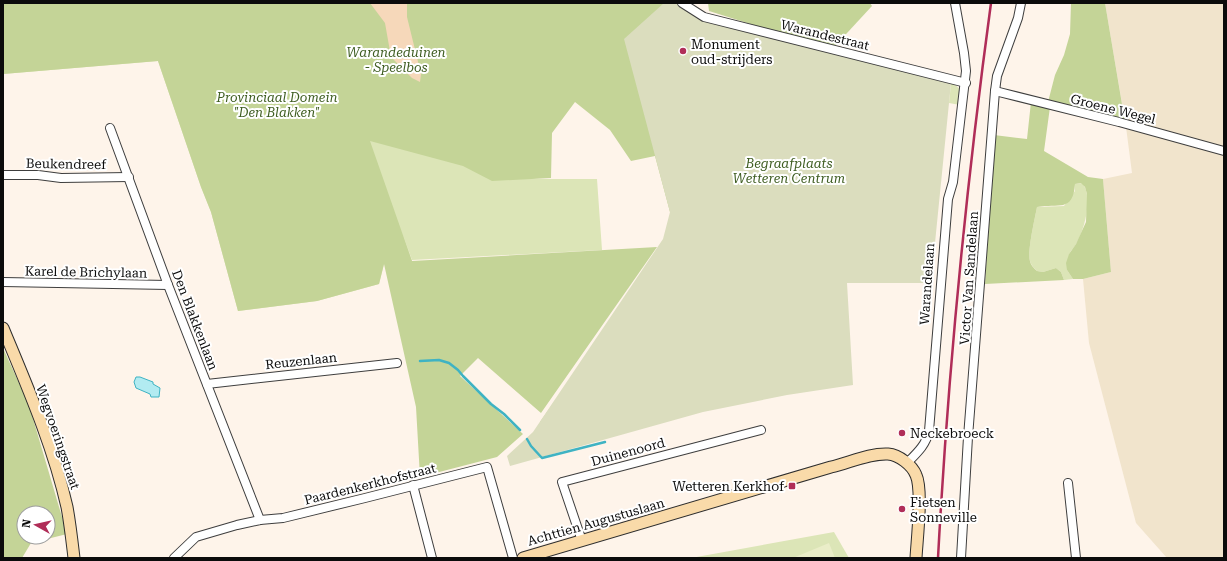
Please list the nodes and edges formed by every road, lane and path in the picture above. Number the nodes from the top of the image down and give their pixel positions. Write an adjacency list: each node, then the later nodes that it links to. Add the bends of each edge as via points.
1 (682, 3): 4 (street, Warandestraat, via 704,16)
2 (955, 3): 4 (street, Warandelaan, via 966,62)
3 (1021, 3): 5 (street, Victor Van Sandelaan, via 997,76)
4 (966, 83): 16 (street, Warandelaan, via 953,182 948,199 929,431 923,446)
5 (995, 91): 7 (street, Groene Wegel); 27 (street, Victor Van Sandelaan)
6 (110, 128): 9 (street, Den Blakkenlaan)
7 (1224, 151)
8 (3, 175): 9 (street, Beukendreef, via 61,178)
9 (128, 177): 11 (street, Den Blakkenlaan)
10 (3, 282): 11 (street, Karel de Brichylaan)
11 (168, 285): 14 (street, Den Blakkenlaan)
12 (3, 328): 21 (main road, Wegvoeringstraat, via 54,460 67,507)
13 (397, 363): 14 (street, Reuzenlaan)
14 (207, 384): 19 (street, Den Blakkenlaan)
15 (760, 430): 20 (street, Duinenoord, via 562,482)
16 (907, 463): 20 (main road, Achttien Augustuslaan, via 894,455 869,456); 26 (main road, via 918,482)
17 (1068, 483): 28 (street)
18 (413, 485): 19 (street, Paardenkerkhofstraat, via 283,518); 23 (street); 24 (street, Paardenkerkhofstraat, via 487,466)
19 (260, 520): 22 (street, Paardenkerkhofstraat, via 196,537)
20 (582, 541): 25 (main road, Achttien Augustuslaan)
21 (74, 558)
22 (174, 558)
23 (432, 558)
24 (513, 558)
25 (523, 558)
26 (916, 558)
27 (961, 558)
28 (1076, 558)

